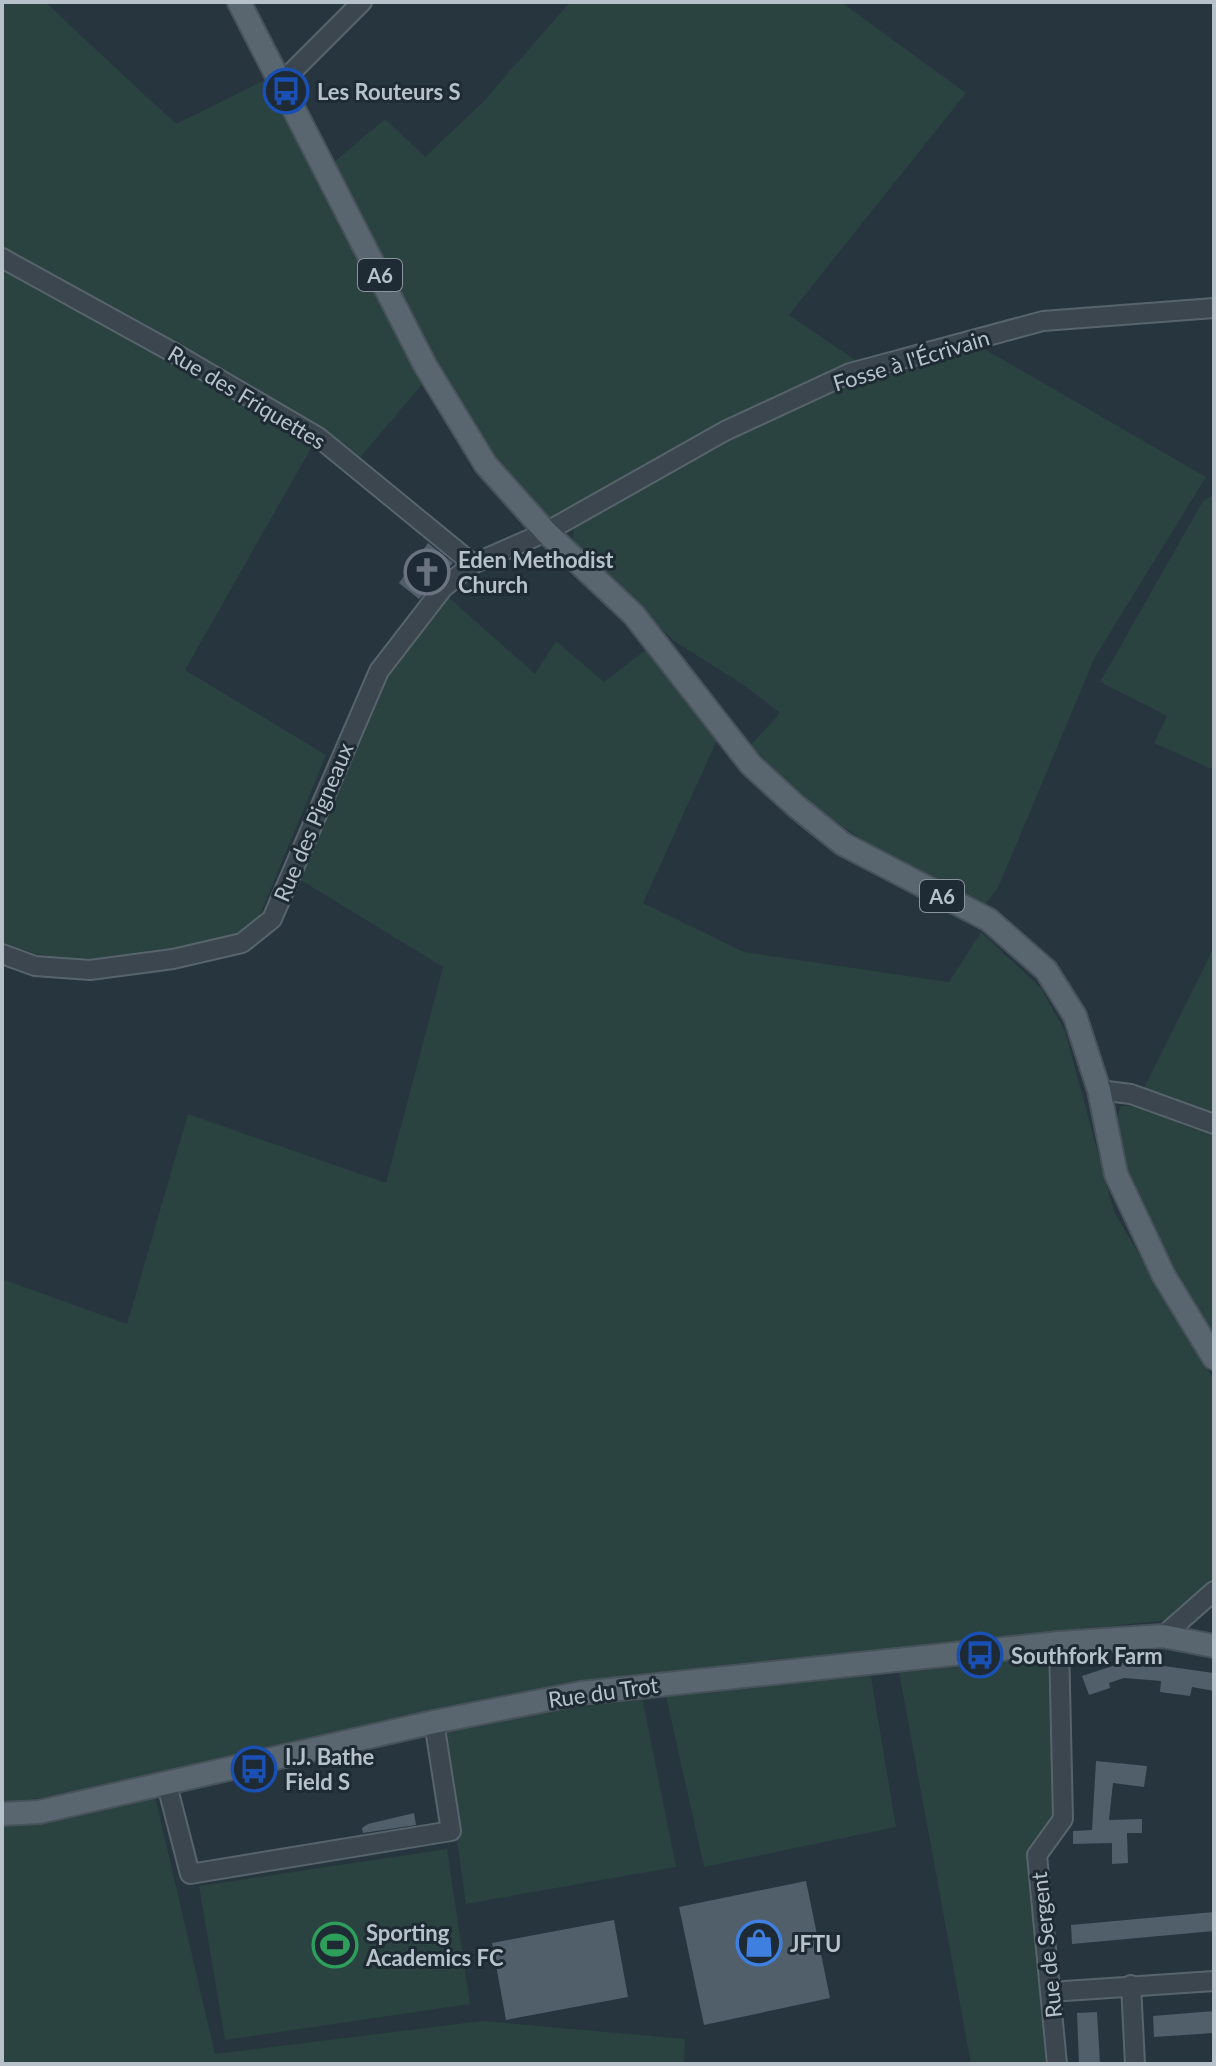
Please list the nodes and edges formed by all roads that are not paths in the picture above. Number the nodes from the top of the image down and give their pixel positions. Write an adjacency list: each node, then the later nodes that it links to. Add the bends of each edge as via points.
1 (239, 2): 3 (main road, A6)
2 (362, 2): 3 (street)
3 (282, 82): 6 (main road, A6, via 425,365 486,465)
4 (2, 258): 7 (street, Rue des Friquettes, via 318,437)
5 (1214, 308): 6 (street, Fosse à l'Écrivain, via 1043,321 850,373 725,431)
6 (546, 532): 7 (street, Rue des Pigneaux); 9 (main road, A6, via 634,615 751,765 797,807 843,844 989,920 1046,970 1075,1016)
7 (473, 564): 8 (street, Rue des Pigneaux, via 443,588 379,671 272,919 242,943 90,970 35,966)
8 (2, 954)
9 (1099, 1090): 10 (street, via 1131,1094); 11 (main road, A6, via 1116,1174 1164,1276)
10 (1214, 1124)
11 (1211, 1353)
12 (1214, 1591): 13 (street)
13 (1163, 1636): 14 (main road, Rue du Trot); 15 (main road, Rue du Trot)
14 (1059, 1643): 16 (main road, Rue du Trot, via 581,1693); 22 (street, Rue de Sergent, via 1063,1819 1037,1855)
15 (1214, 1646)
16 (434, 1722): 17 (main road, Rue du Trot); 17 (street, via 451,1831 190,1874)
17 (167, 1785): 18 (main road, Rue du Trot, via 39,1812)
18 (2, 1814)
19 (1214, 1981): 20 (street)
20 (1131, 1985): 21 (street); 23 (street)
21 (1065, 1991)
22 (1057, 2064)
23 (1135, 2064)

